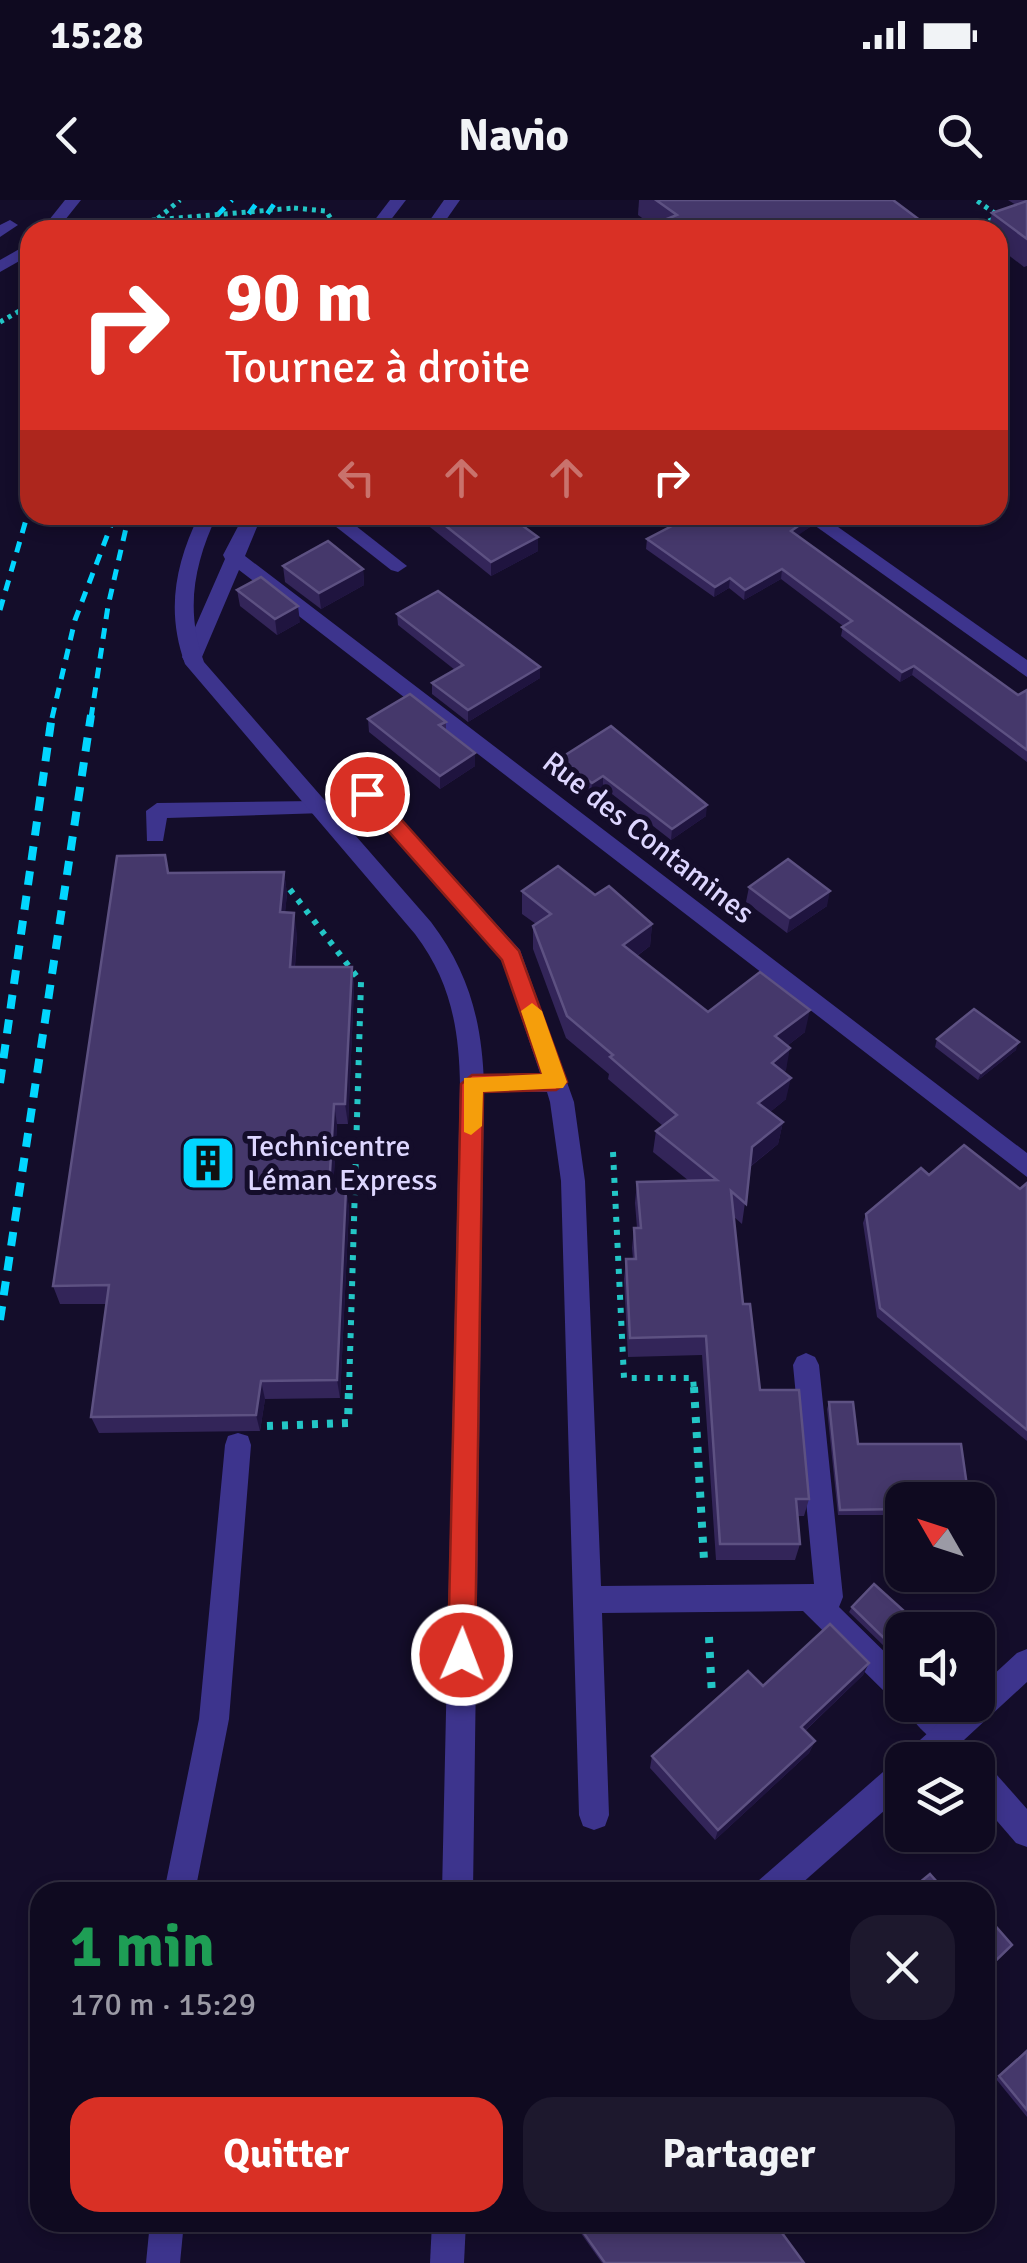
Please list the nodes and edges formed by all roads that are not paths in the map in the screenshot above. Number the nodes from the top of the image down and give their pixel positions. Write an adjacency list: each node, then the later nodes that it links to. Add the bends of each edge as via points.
1 (73, 200): 3 (street)
2 (398, 200): 4 (street)
3 (57, 220)
4 (383, 220)
5 (204, 525): 11 (street, via 183,590 182,624)
6 (248, 525): 9 (street)
7 (343, 525): 10 (street)
8 (823, 525): 12 (street)
9 (232, 555): 11 (street); 18 (street, Rue des Contamines)
10 (398, 566)
11 (192, 657): 14 (street)
12 (1027, 670)
13 (367, 794): 16 (street, via 512,956)
14 (317, 808): 15 (street, via 157,811); 17 (street, via 423,928 455,975 470,1022)
15 (154, 836)
16 (556, 1082): 17 (street); 22 (street, via 573,1182)
17 (472, 1084): 33 (street)
18 (1027, 1168)
19 (806, 1365): 21 (street, via 829,1596)
20 (238, 1445): 32 (street, via 214,1719)
21 (808, 1597): 22 (street); 24 (street)
22 (586, 1600): 30 (street)
23 (1027, 1663): 27 (street)
24 (885, 1673)
25 (932, 1722): 26 (street)
26 (949, 1742)
27 (955, 1742)
28 (885, 1791): 34 (street)
29 (995, 1796): 31 (street)
30 (594, 1814)
31 (1027, 1832)
32 (182, 1882)
33 (458, 1882)
34 (780, 1882)
35 (165, 2232): 36 (street)
36 (163, 2263)

